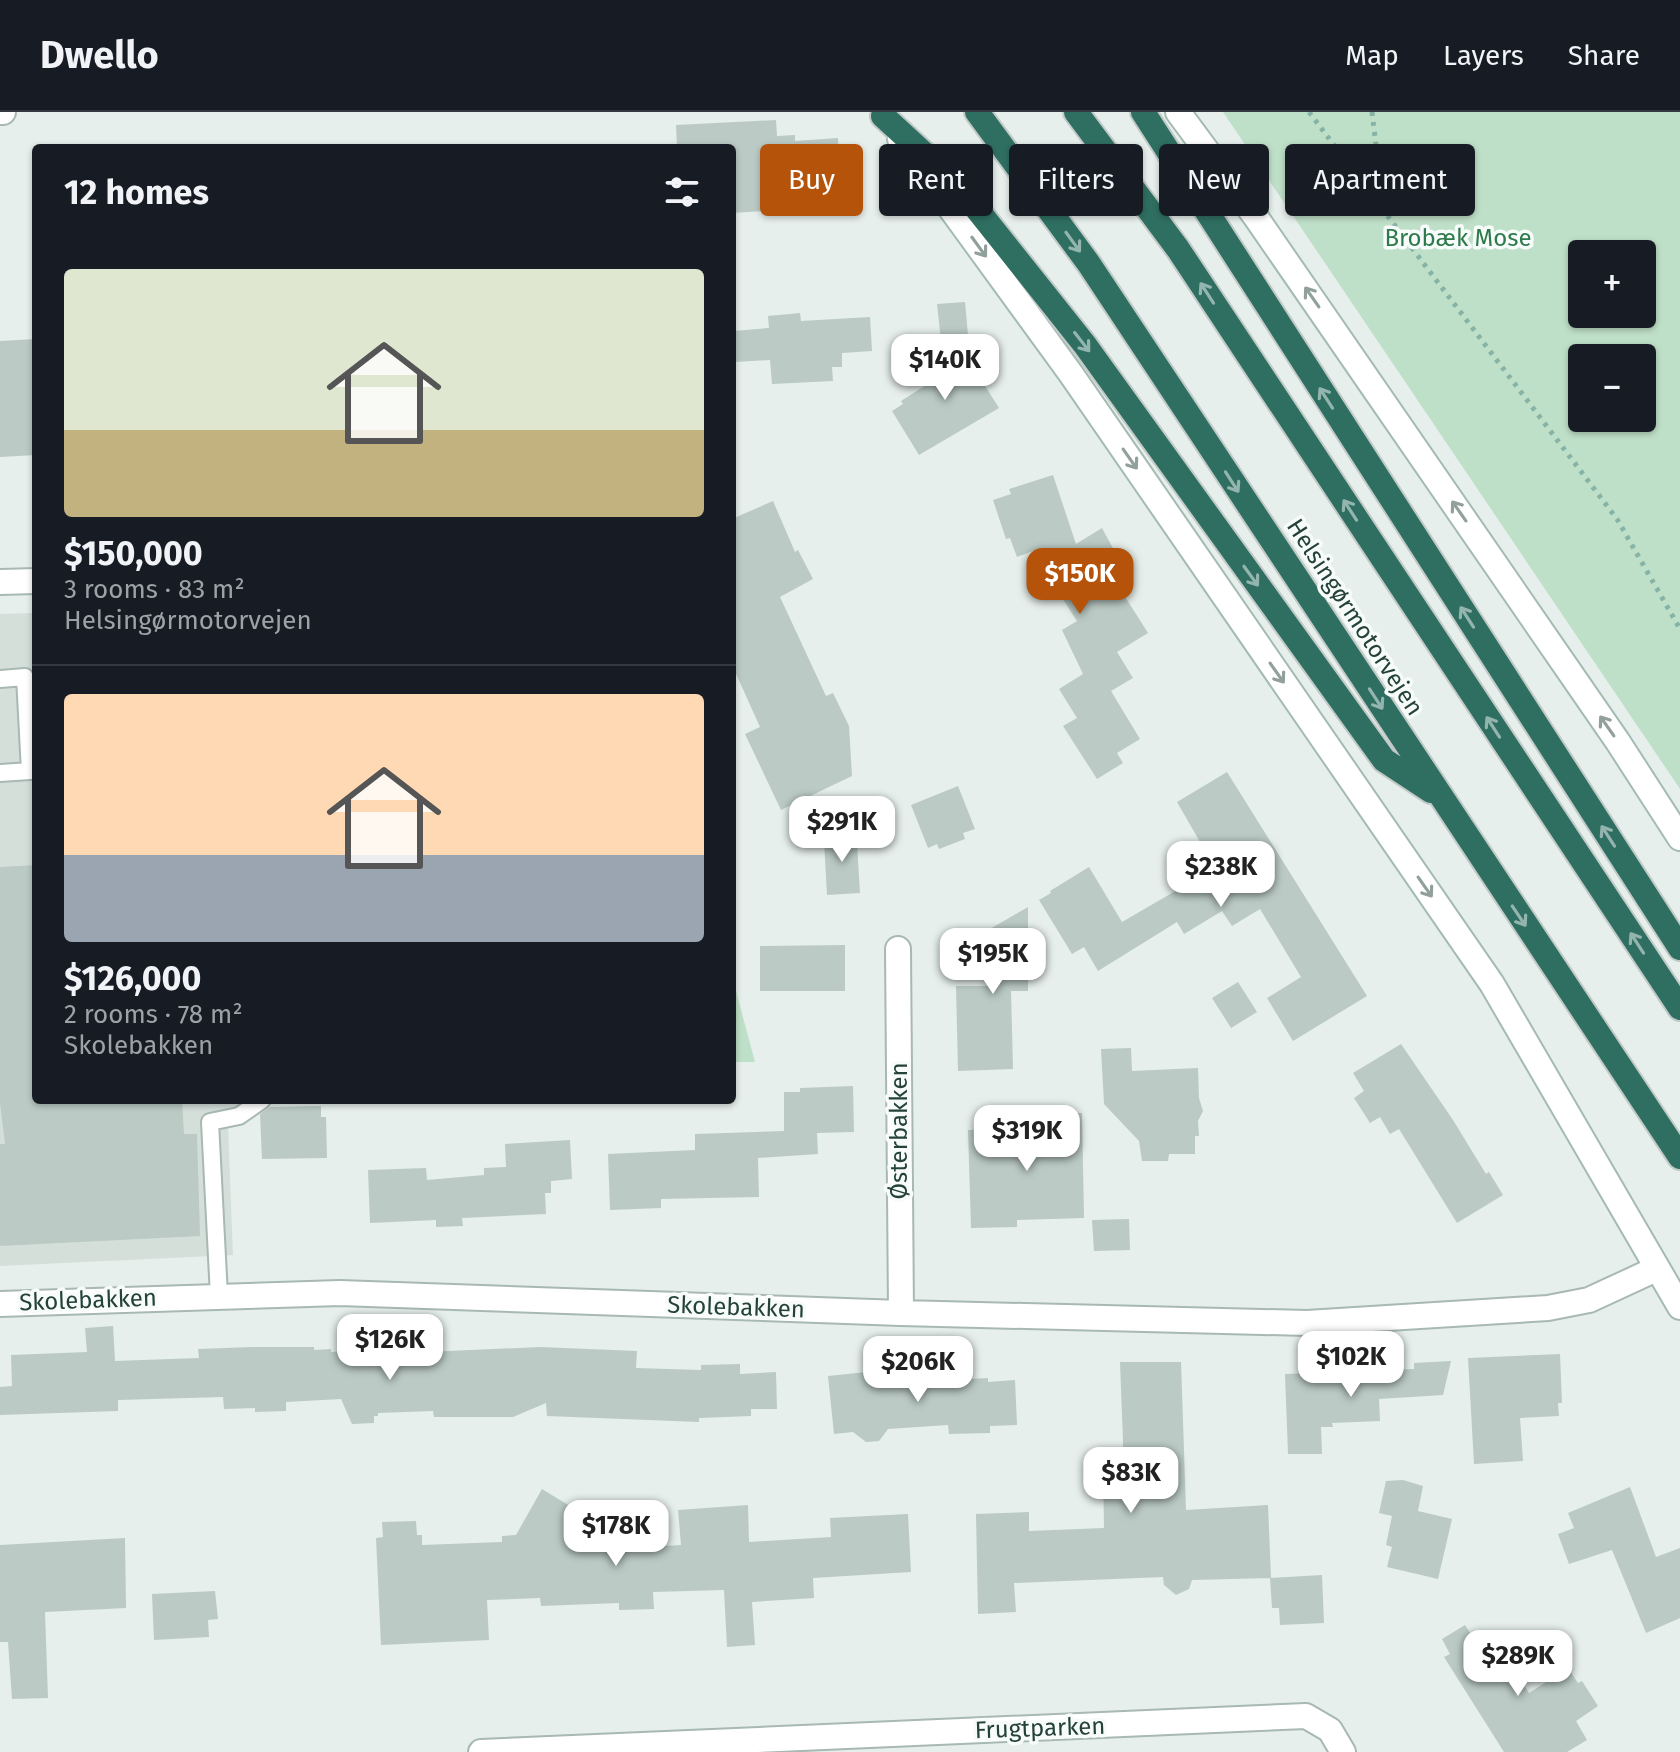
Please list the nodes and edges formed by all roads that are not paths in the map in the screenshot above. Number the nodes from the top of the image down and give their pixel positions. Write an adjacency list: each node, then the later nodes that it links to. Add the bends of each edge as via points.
1 (977, 112): 12 (highway, Helsingørmotorvejen, one-way to 12, via 1089,264)
2 (1076, 112): 16 (highway, one-way to 2, via 1178,249)
3 (1143, 112): 14 (highway, one-way to 3)
4 (1178, 112): 13 (street, one-way to 4, via 1255,216)
5 (881, 114): 12 (highway, one-way to 12, via 957,184 1085,345 1384,760); 19 (street, one-way to 19, via 1071,374 1492,984)
6 (32, 581): 7 (street)
7 (0, 582)
8 (0, 679): 9 (lane, via 25,677)
9 (32, 753)
10 (32, 766): 11 (lane, via 30,771)
11 (0, 773)
12 (1439, 796): 18 (highway, Helsingørmotorvejen, one-way to 18)
13 (1680, 838)
14 (1680, 948)
15 (898, 949): 23 (street, Østerbakken)
16 (1680, 1008)
17 (256, 1104): 20 (lane, via 239,1116 210,1122)
18 (1680, 1157)
19 (1656, 1269): 22 (street); 23 (street, Skolebakken, via 1589,1300 1548,1308 1307,1323)
20 (219, 1296): 21 (street, Skolebakken); 23 (street, Skolebakken, via 340,1293)
21 (0, 1304)
22 (1680, 1307)
23 (901, 1313)
24 (481, 1752): 25 (street, Frugtparken, via 1306,1716 1330,1730)
25 (1343, 1752)

